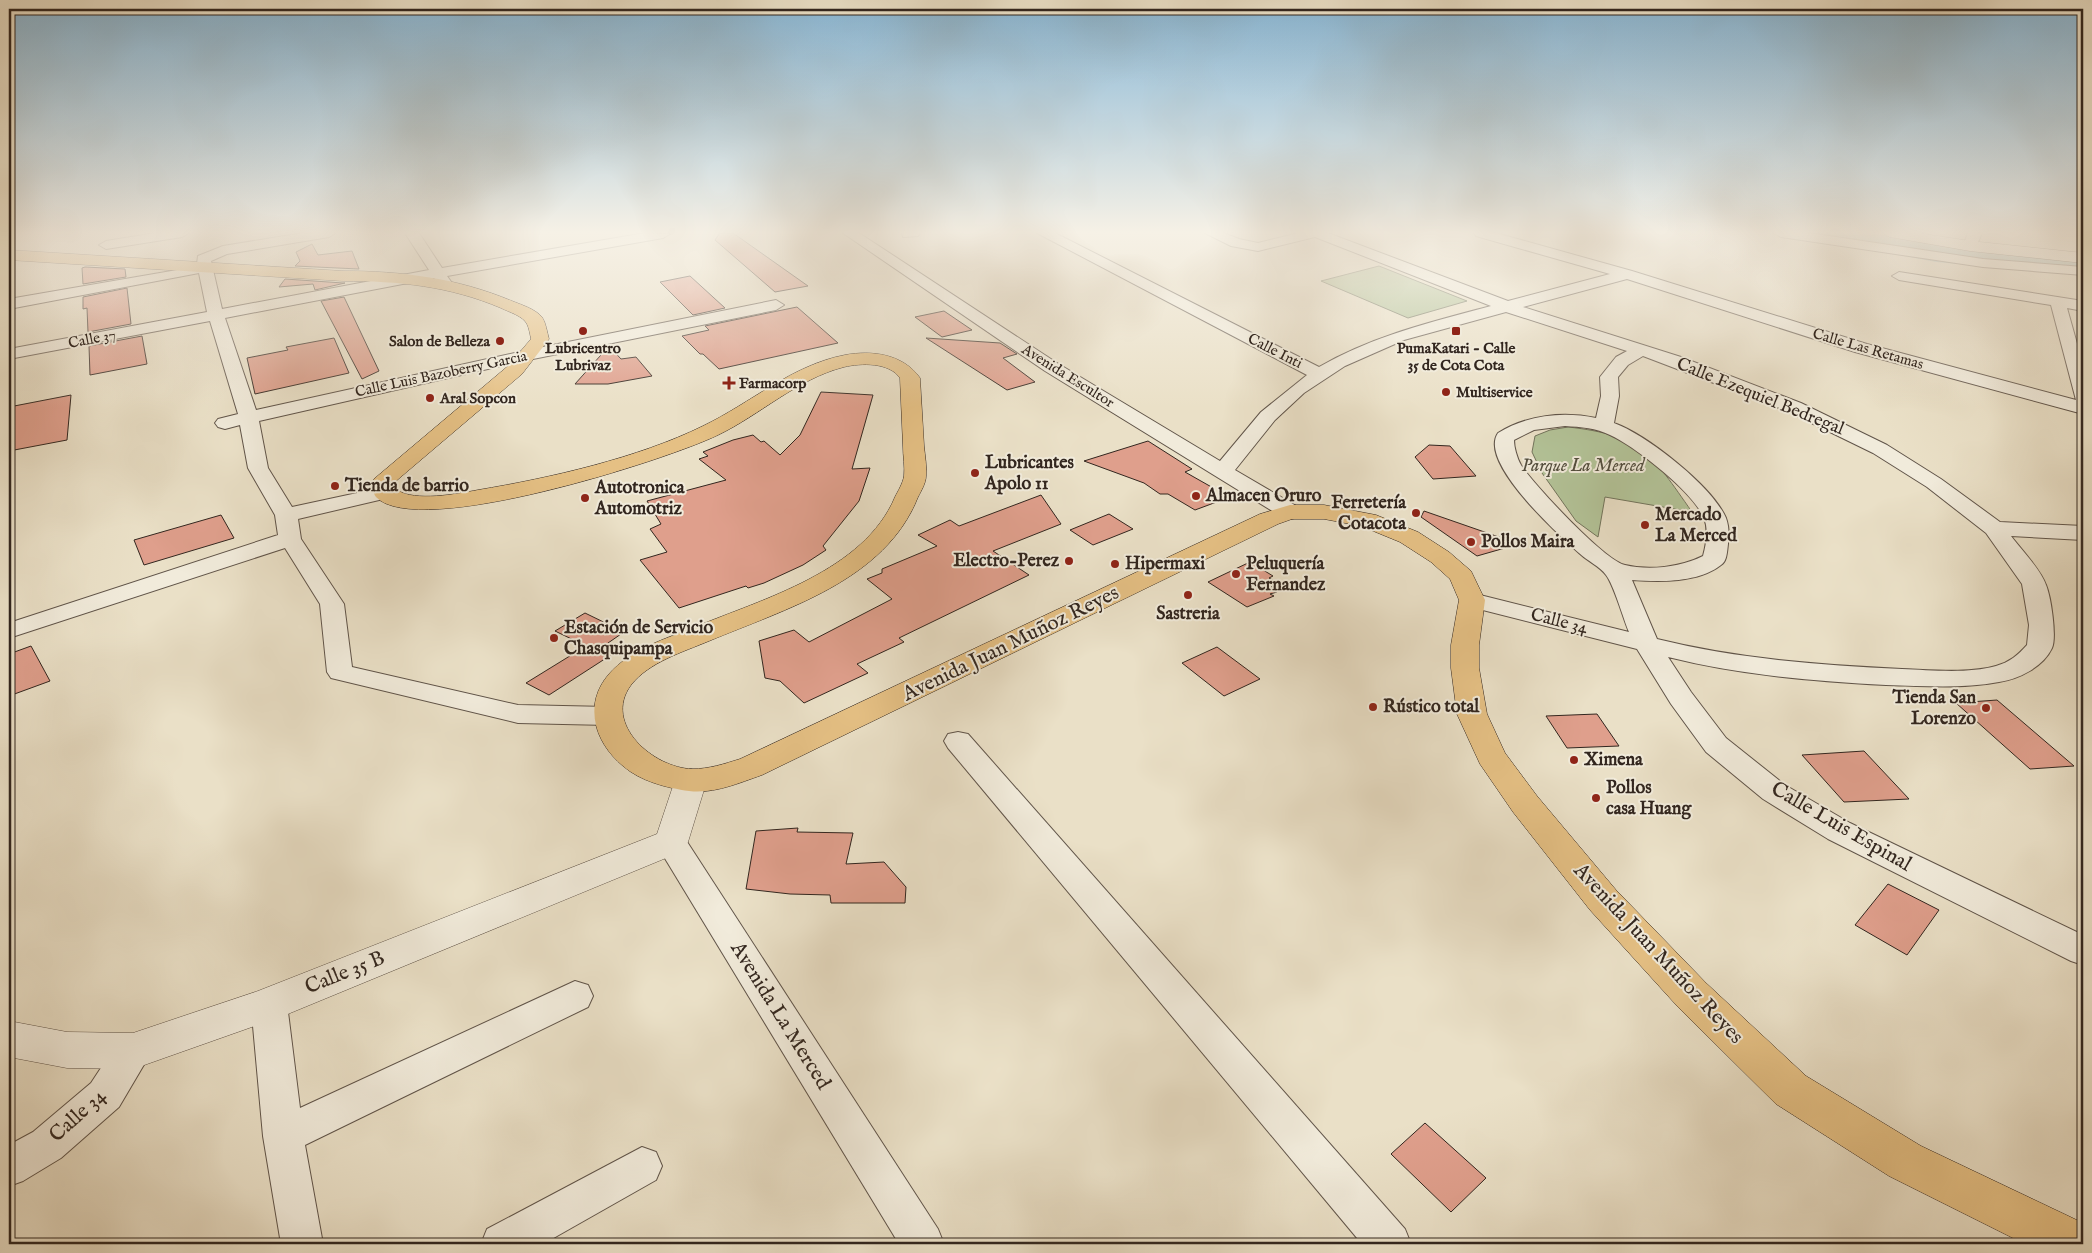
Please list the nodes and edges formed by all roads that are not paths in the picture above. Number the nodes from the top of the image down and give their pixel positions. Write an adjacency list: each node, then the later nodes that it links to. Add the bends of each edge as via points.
1 (81, 291): 12 (street)
2 (210, 291): 16 (street)
3 (339, 291): 16 (street, Calle 37)
4 (476, 291): 19 (main road, via 506,303 535,320 540,339)
5 (938, 291): 26 (street, Avenida Escultor, via 1051,367)
6 (1158, 291): 20 (street, Calle Inti)
7 (1468, 291): 15 (street, Calle Ezequiel Bedregal)
8 (1564, 291): 15 (street)
9 (1682, 291): 22 (street, Calle Las Retamas, via 1860,348)
10 (1994, 291): 11 (street)
11 (2058, 302): 14 (street); 21 (street)
12 (9, 304)
13 (776, 305): 19 (street, Calle Luis Bazoberry Garcia)
14 (2083, 306)
15 (1508, 307): 17 (street, Calle Ezequiel Bedregal); 20 (street, via 1398,336 1361,350)
16 (216, 315): 18 (street, Calle 37); 23 (street)
17 (1641, 350): 25 (street, via 1622,361 1610,377); 30 (street, Calle Ezequiel Bedregal, via 1794,407 1837,427 1934,483)
18 (9, 354)
19 (528, 355): 23 (street, Calle Luis Bazoberry Garcia); 27 (main road, via 515,370 385,479)
20 (1320, 374): 26 (street, via 1284,400)
21 (2083, 398)
22 (2083, 408)
23 (248, 416): 24 (street, Calle Luis Bazoberry Garcia); 29 (street, via 258,468)
24 (225, 423)
25 (1604, 426): 32 (street, via 1568,420 1518,427 1505,437 1504,445 1511,465 1541,505); 32 (street, via 1662,460 1716,518 1716,553 1714,560 1705,565 1692,571 1673,573)
26 (1222, 472): 28 (street, Avenida Escultor)
27 (385, 493): 29 (street); 36 (main road, via 399,501 454,501 562,480 685,442 820,368 840,362 881,361 906,371 910,378 915,476 899,516 861,558 839,573 814,587 684,640 634,666 619,681 609,699)
28 (1290, 512): 33 (main road, Avenida Juan Muñoz Reyes, via 1324,512 1366,520 1409,536 1462,576); 38 (main road, Avenida Juan Muñoz Reyes, via 1229,537 752,767 718,778)
29 (288, 527): 34 (street); 36 (street, via 332,604 340,672 518,714)
30 (1994, 528): 31 (street); 35 (street, Calle Ezequiel Bedregal, via 2034,584 2041,624 2040,647 2024,664 1999,674 1948,679 1831,674 1748,666)
31 (2083, 533)
32 (1617, 572): 35 (street, Calle Luis Espinal)
33 (1472, 600): 35 (street, Calle 34); 48 (main road, Avenida Juan Muñoz Reyes, via 1465,668 1472,714 1491,756 1525,804 1603,900 1692,995 1791,1090 1905,1161)
34 (9, 631)
35 (1646, 643): 40 (street, Calle Luis Espinal, via 1681,698 1716,744 1774,792 1847,836)
36 (608, 716): 38 (main road, Avenida Juan Muñoz Reyes, via 617,739 634,759 664,775)
37 (958, 741): 52 (street)
38 (691, 780): 39 (main road)
39 (671, 842): 42 (main road, Calle 35 B); 51 (street, Avenida La Merced)
40 (2083, 951)
41 (575, 996): 45 (street)
42 (269, 1004): 44 (main road, Calle 35 B); 45 (street)
43 (9, 1039): 44 (main road, Calle 35 B, via 67,1050)
44 (133, 1051): 47 (street, Calle 34, via 105,1095 47,1145)
45 (283, 1136): 49 (street)
46 (642, 1166): 50 (street)
47 (9, 1167)
48 (2061, 1242)
49 (302, 1244)
50 (502, 1244)
51 (923, 1244)
52 (1390, 1244)

